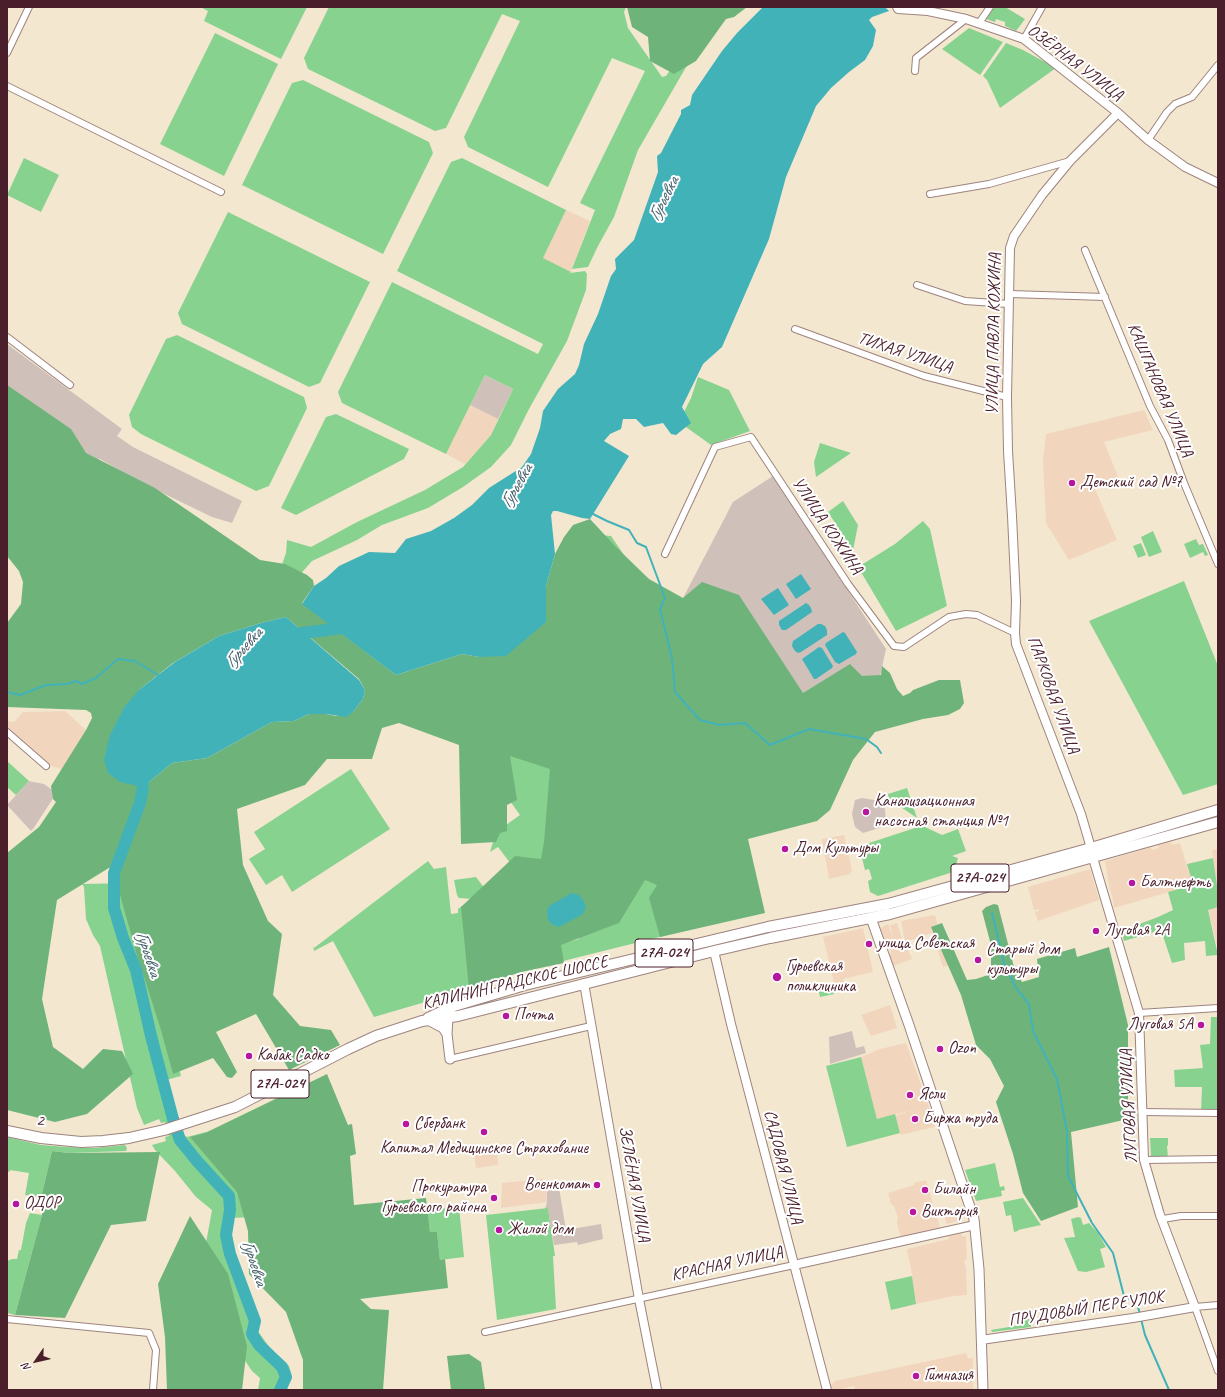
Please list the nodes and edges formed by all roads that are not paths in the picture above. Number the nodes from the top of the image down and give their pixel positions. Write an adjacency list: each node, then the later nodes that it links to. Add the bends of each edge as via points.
1 (30, 7): 9 (street)
2 (897, 7): 5 (street, ОЗЁРНАЯ УЛИЦА, via 898,10)
3 (990, 7): 7 (street)
4 (1042, 7): 8 (street)
5 (928, 9): 6 (street, ОЗЁРНАЯ УЛИЦА)
6 (966, 20): 7 (street, ОЗЁРНАЯ УЛИЦА); 11 (street, via 916,58)
7 (979, 23): 8 (street, ОЗЁРНАЯ УЛИЦА)
8 (1024, 39): 13 (street, ОЗЁРНАЯ УЛИЦА)
9 (7, 53)
10 (1218, 65): 14 (street, via 1192,97 1175,104 1167,112)
11 (915, 71)
12 (7, 86): 17 (street)
13 (1118, 113): 14 (street, ОЗЁРНАЯ УЛИЦА); 15 (street, УЛИЦА ПАВЛА КОЖИНА)
14 (1148, 140): 16 (street, ОЗЁРНАЯ УЛИЦА, via 1185,166)
15 (1070, 161): 18 (street, via 989,184); 21 (street, УЛИЦА ПАВЛА КОЖИНА, via 1042,194 1014,236 1010,248)
16 (1218, 183)
17 (221, 192)
18 (930, 194)
19 (1085, 250): 22 (street, КАШТАНОВАЯ УЛИЦА)
20 (917, 285): 23 (street, via 965,301)
21 (1010, 294): 22 (street); 23 (street, УЛИЦА ПАВЛА КОЖИНА)
22 (1105, 297): 30 (street, КАШТАНОВАЯ УЛИЦА, via 1150,406 1168,440)
23 (1009, 304): 27 (street, УЛИЦА ПАВЛА КОЖИНА)
24 (795, 329): 27 (street, ТИХАЯ УЛИЦА, via 924,376)
25 (7, 337): 26 (street)
26 (70, 385)
27 (1007, 396): 28 (street, УЛИЦА ПАВЛА КОЖИНА)
28 (1008, 451): 31 (street, ПАРКОВАЯ УЛИЦА, via 1016,601)
29 (665, 554): 31 (street, УЛИЦА КОЖИНА, via 715,447 751,437 848,584 894,646 904,647 949,617 966,614 977,615)
30 (1218, 564)
31 (1015, 633): 36 (street, ПАРКОВАЯ УЛИЦА, via 1016,644 1081,814)
32 (7, 732): 33 (street)
33 (46, 766)
34 (1218, 810): 36 (main road, 27А-024)
35 (1218, 822): 36 (main road, 27А-024)
36 (1092, 853): 37 (main road, 27А-024, via 890,914); 42 (street, ЛУГОВАЯ УЛИЦА)
37 (869, 913): 38 (main road, КАЛИНИНГРАДСКОЕ ШОССЕ / 27А-024); 40 (main road, 27А-024, via 768,927); 56 (main road)
38 (714, 950): 39 (main road, КАЛИНИНГРАДСКОЕ ШОССЕ / 27А-024); 57 (street, САДОВАЯ УЛИЦА)
39 (584, 983): 44 (main road, КАЛИНИНГРАДСКОЕ ШОССЕ / 27А-024); 45 (street, ЗЕЛЁНАЯ УЛИЦА)
40 (462, 1003): 43 (main road, 27А-024); 44 (main road)
41 (1218, 1008): 42 (street)
42 (1140, 1013): 48 (street, ЛУГОВАЯ УЛИЦА)
43 (428, 1018): 44 (main road, КАЛИНИНГРАДСКОЕ ШОССЕ / 27А-024); 46 (main road); 51 (main road, КАЛИНИНГРАДСКОЕ ШОССЕ / 27А-024, via 376,1036 235,1107 164,1130 122,1139)
44 (446, 1020): 46 (main road)
45 (591, 1026): 47 (street); 58 (street, ЗЕЛЁНАЯ УЛИЦА)
46 (447, 1034): 47 (main road)
47 (450, 1059)
48 (1143, 1112): 49 (street); 53 (street, ЛУГОВАЯ УЛИЦА)
49 (1218, 1113)
50 (7, 1131): 51 (main road, 2)
51 (67, 1141)
52 (1218, 1159): 53 (street)
53 (1144, 1160): 55 (street, ЛУГОВАЯ УЛИЦА)
54 (1218, 1216): 55 (street, via 1181,1216)
55 (1163, 1220): 60 (street, ЛУГОВАЯ УЛИЦА)
56 (975, 1225): 57 (street, КРАСНАЯ УЛИЦА); 63 (main road)
57 (794, 1265): 58 (street, КРАСНАЯ УЛИЦА); 67 (street, САДОВАЯ УЛИЦА)
58 (639, 1299): 62 (street, КРАСНАЯ УЛИЦА); 66 (street, ЗЕЛЁНАЯ УЛИЦА)
59 (1218, 1305): 60 (street)
60 (1195, 1307): 63 (street, ПРУДОВЫЙ ПЕРЕУЛОК, via 1150,1316); 64 (street, ЛУГОВАЯ УЛИЦА)
61 (7, 1319): 65 (street, via 148,1333 156,1350)
62 (485, 1332)
63 (981, 1340): 68 (main road)
64 (1218, 1370)
65 (153, 1390)
66 (657, 1390)
67 (827, 1390)
68 (983, 1390)

